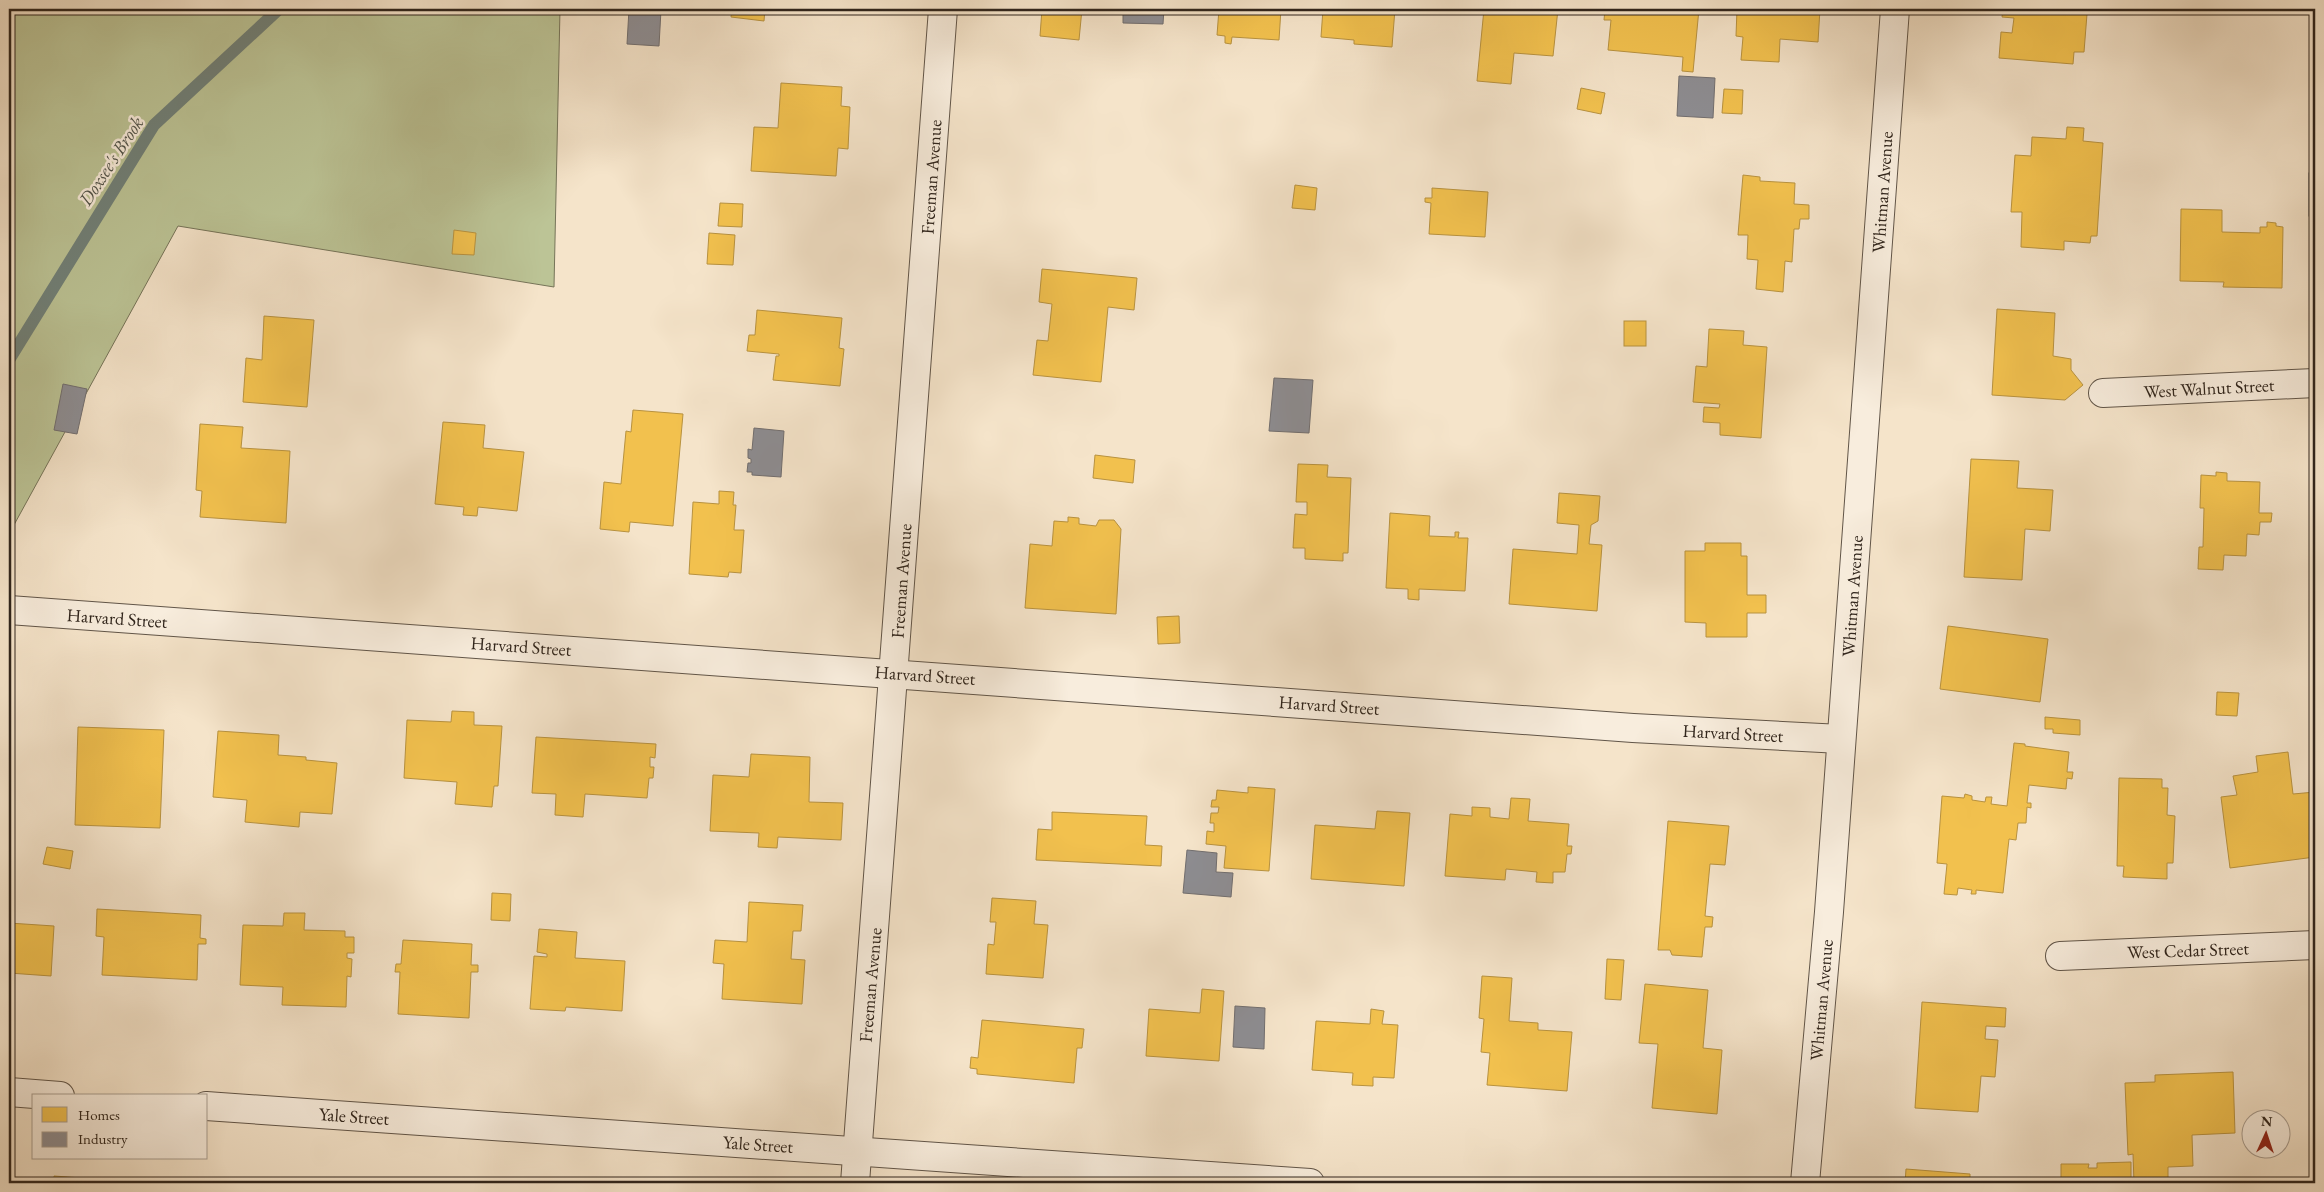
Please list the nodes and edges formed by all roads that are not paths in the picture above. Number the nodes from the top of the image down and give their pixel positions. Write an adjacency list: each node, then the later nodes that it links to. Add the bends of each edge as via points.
1 (943, 9): 6 (street, Freeman Avenue)
2 (1895, 9): 7 (street, Whitman Avenue)
3 (2315, 383): 4 (street, West Walnut Street)
4 (2103, 393)
5 (9, 610): 6 (street, Harvard Street)
6 (895, 673): 7 (street, Harvard Street, via 1633,728); 13 (street, Freeman Avenue)
7 (1841, 739): 16 (street, Whitman Avenue)
8 (2315, 945): 9 (street, West Cedar Street)
9 (2060, 956)
10 (9, 1092): 11 (street)
11 (34, 1094)
12 (208, 1106): 13 (street, Yale Street)
13 (857, 1151): 14 (street, Freeman Avenue); 15 (street, Yale Street)
14 (855, 1183)
15 (1310, 1183)
16 (1805, 1183)

